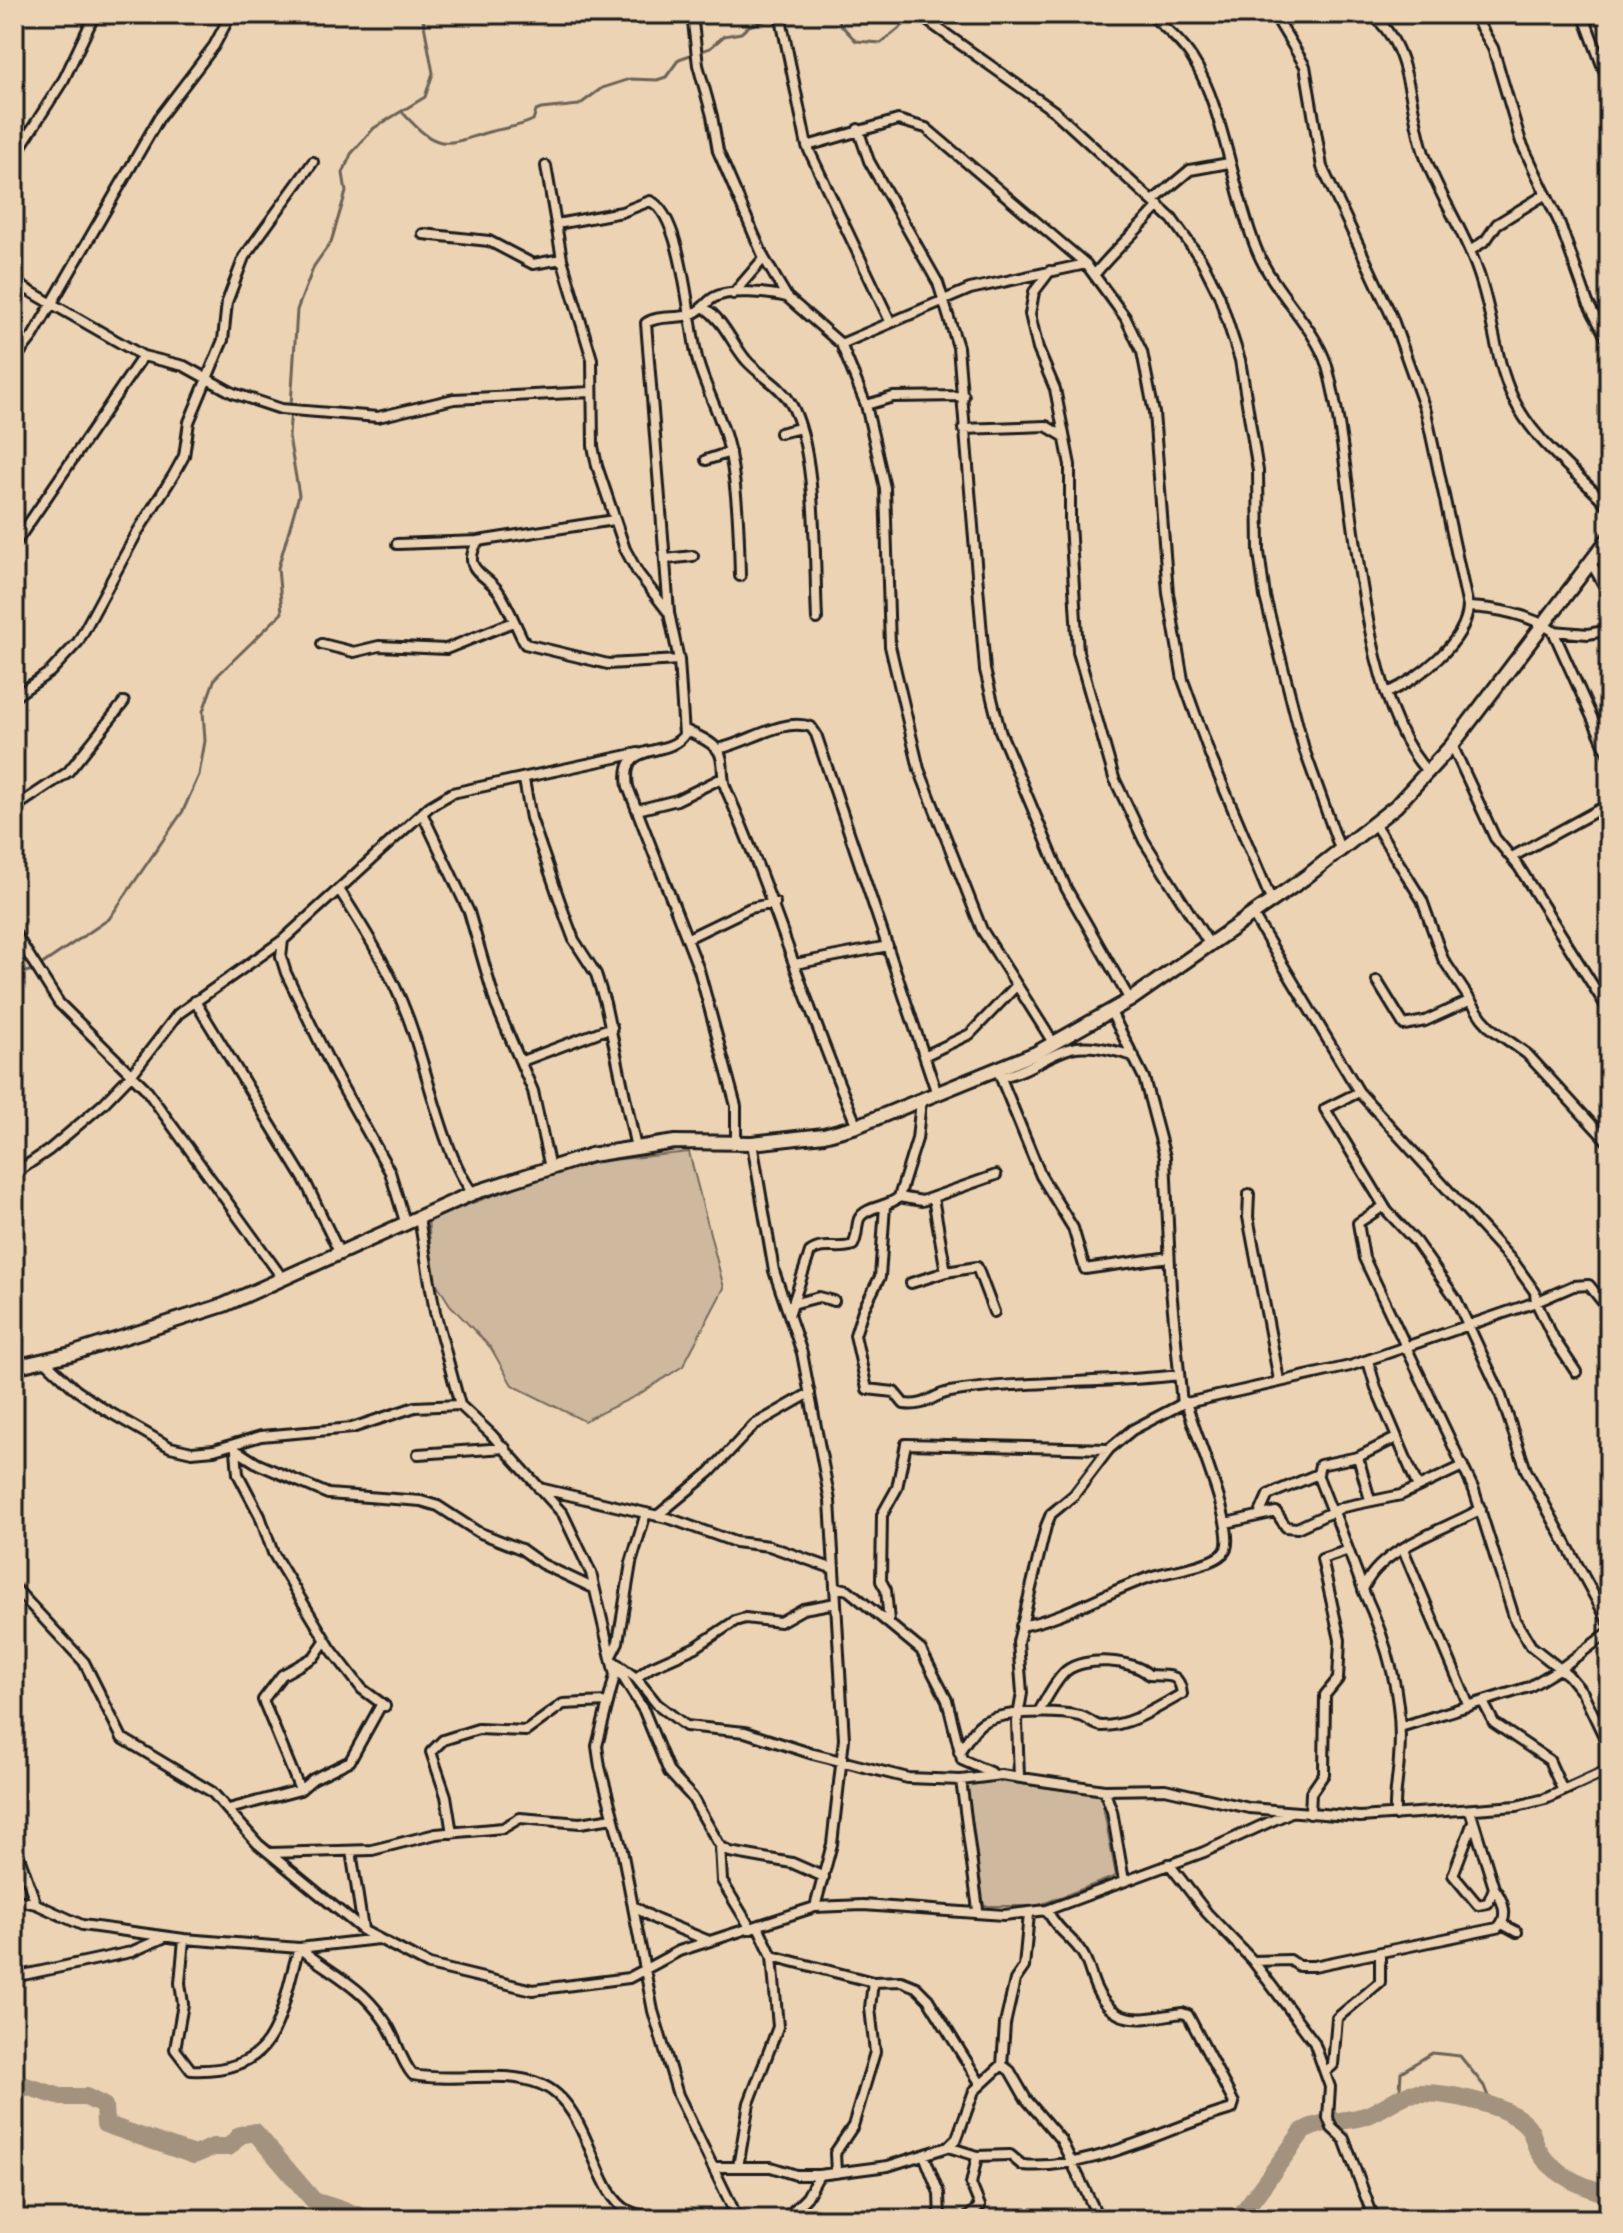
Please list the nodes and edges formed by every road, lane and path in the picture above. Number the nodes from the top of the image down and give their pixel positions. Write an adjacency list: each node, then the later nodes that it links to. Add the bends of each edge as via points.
1 (95, 14): 14 (street, via 64,79)
2 (231, 14): 32 (street, via 214,46 159,118)
3 (692, 14): 23 (street, via 718,151)
4 (780, 14): 13 (street)
5 (918, 14): 19 (street, via 1054,111)
6 (1150, 14): 16 (street, via 1179,41 1201,73)
7 (1274, 14): 61 (street, via 1305,66 1322,167 1392,317 1426,412)
8 (1371, 14): 22 (street, via 1388,31 1404,62 1426,159)
9 (1473, 14): 18 (street, via 1493,48 1515,127)
10 (1583, 14): 11 (street)
11 (1609, 84)
12 (858, 129): 13 (street); 25 (street, via 898,120 926,128); 31 (street, via 869,161)
13 (807, 146): 35 (street)
14 (14, 157)
15 (313, 162): 40 (street, via 244,257 227,302 223,340)
16 (1229, 163): 19 (street, via 1190,170); 69 (street, via 1262,262 1314,337 1327,368)
17 (546, 166): 20 (street)
18 (1546, 194): 22 (street, via 1497,224); 36 (street)
19 (1156, 203): 27 (street, via 1140,228 1126,236); 85 (street, via 1202,261 1240,360 1258,471 1265,597 1304,749)
20 (557, 224): 24 (street); 34 (street, via 656,203 674,238)
21 (423, 234): 24 (street, via 489,241 533,264)
22 (1470, 251): 50 (street, via 1505,379 1520,412)
23 (764, 258): 29 (street); 30 (street)
24 (562, 259): 41 (street, via 589,344)
25 (1086, 264): 26 (street); 27 (street)
26 (1050, 271): 31 (street); 47 (street, via 1034,292 1030,314 1055,389)
27 (1095, 274): 88 (street, via 1125,317 1146,366 1168,593 1183,680)
28 (14, 282): 32 (street)
29 (733, 294): 30 (street); 33 (street, via 712,298)
30 (787, 297): 37 (street)
31 (944, 299): 35 (street); 42 (street, via 958,347)
32 (51, 304): 38 (street); 39 (street)
33 (705, 308): 34 (street); 44 (street, via 720,318 749,363 783,392)
34 (690, 315): 48 (street, via 699,364); 57 (street, via 650,320 645,330)
35 (890, 321): 37 (street)
36 (1609, 343)
37 (841, 344): 43 (street)
38 (143, 356): 40 (street); 55 (street)
39 (14, 360)
40 (206, 377): 41 (street, via 270,407 370,417 454,399); 70 (street, via 189,422 184,456 98,611 67,657)
41 (591, 392): 51 (street, via 593,446)
42 (964, 396): 43 (street, via 893,397); 45 (street)
43 (866, 405): 98 (street, via 885,488 890,646 903,712 969,905)
44 (800, 428): 46 (street); 63 (street, via 808,464)
45 (963, 429): 47 (street, via 1046,426); 99 (street, via 975,513 985,670 1000,731 1066,888)
46 (780, 433)
47 (1063, 436): 94 (street, via 1072,476 1078,652 1104,748 1144,841)
48 (730, 452): 49 (street); 59 (street, via 739,507)
49 (706, 460)
50 (1609, 507)
51 (614, 520): 53 (street); 62 (street, via 638,573)
52 (1609, 538): 58 (street)
53 (478, 541): 54 (street); 64 (street, via 472,559 477,576 500,593)
54 (397, 544)
55 (14, 545)
56 (693, 556): 57 (street)
57 (666, 559): 62 (street)
58 (1590, 561): 60 (street); 65 (street)
59 (740, 576)
60 (1609, 594)
61 (1468, 607): 65 (street); 69 (street, via 1459,635 1414,677)
62 (669, 613): 68 (street)
63 (817, 619)
64 (513, 622): 67 (street, via 446,649 379,646 354,652); 68 (street, via 525,644 541,650 608,664)
65 (1548, 627): 66 (street, via 1588,634); 73 (street); 76 (street)
66 (1609, 630)
67 (322, 644)
68 (679, 660): 72 (street)
69 (1387, 693): 77 (street, via 1405,745)
70 (14, 697)
71 (124, 702): 81 (street, via 68,772)
72 (685, 730): 74 (street); 75 (street, via 678,742)
73 (1452, 745): 77 (street); 86 (street, via 1495,838)
74 (717, 749): 78 (street); 95 (street, via 789,725 811,727)
75 (643, 752): 79 (street); 82 (street, via 627,766)
76 (1609, 755)
77 (1429, 773): 84 (street)
78 (722, 778): 82 (street, via 677,800); 89 (street)
79 (524, 780): 83 (street, via 452,793); 104 (street, via 531,818 565,916 596,974)
80 (1609, 804): 86 (street)
81 (14, 808)
82 (637, 810): 92 (street)
83 (422, 813): 87 (street); 108 (street, via 469,912 496,1005)
84 (1374, 823): 85 (street); 101 (street, via 1422,900 1443,959)
85 (1340, 849): 88 (street)
86 (1512, 857): 102 (street)
87 (340, 891): 93 (street); 122 (street, via 406,1013 448,1138)
88 (1272, 902): 90 (street)
89 (775, 903): 92 (street, via 750,908); 96 (street)
90 (1253, 915): 94 (street); 111 (street)
91 (14, 932): 109 (street, via 67,1014)
92 (688, 938): 115 (street, via 736,1106)
93 (283, 940): 100 (street); 129 (street, via 286,973 390,1172)
94 (1210, 945): 99 (street)
95 (888, 946): 96 (street); 106 (street)
96 (795, 964): 114 (street)
97 (1377, 981): 101 (street, via 1404,1025)
98 (1016, 986): 105 (street); 106 (street, via 970,1034)
99 (1130, 1000): 103 (street)
100 (195, 1001): 109 (street, via 178,1014); 130 (street, via 305,1181)
101 (1469, 1001): 117 (street, via 1492,1029 1527,1054)
102 (1609, 1011)
103 (1111, 1012): 105 (street); 107 (street)
104 (612, 1027): 108 (street); 118 (street)
105 (1054, 1044): 110 (street)
106 (926, 1055): 112 (street)
107 (1134, 1056): 110 (street, via 1071,1048 1020,1073); 131 (street, via 1153,1104 1165,1157)
108 (522, 1061): 119 (street)
109 (132, 1074): 120 (street, via 49,1150); 133 (street)
110 (1000, 1074): 112 (street); 131 (street, via 1041,1176 1073,1228 1082,1266 1089,1270)
111 (1359, 1092): 127 (street, via 1325,1109); 136 (street, via 1515,1264)
112 (937, 1094): 113 (street)
113 (921, 1101): 114 (street); 124 (street, via 917,1139)
114 (857, 1126): 116 (street, via 808,1138)
115 (736, 1142): 116 (street); 118 (street, via 700,1140)
116 (752, 1143): 140 (street, via 774,1271)
117 (1609, 1143)
118 (636, 1148): 119 (street)
119 (550, 1168): 122 (street)
120 (14, 1174)
121 (996, 1175): 125 (street)
122 (473, 1193): 128 (street)
123 (1249, 1194): 148 (street, via 1248,1217)
124 (899, 1197): 125 (street, via 910,1202); 126 (street)
125 (933, 1198): 132 (street)
126 (885, 1206): 137 (street, via 859,1218 853,1245 825,1245 810,1252); 147 (street, via 880,1277 855,1335 867,1389 894,1392 904,1404 917,1406 949,1392)
127 (1384, 1206): 141 (street, via 1434,1266); 142 (street, via 1358,1223 1357,1230 1364,1258)
128 (419, 1218): 129 (street); 151 (street, via 435,1312)
129 (406, 1225): 130 (street)
130 (340, 1254): 133 (street)
131 (1169, 1257): 147 (street)
132 (946, 1272): 134 (street); 139 (street, via 977,1267)
133 (283, 1279): 143 (street, via 171,1323)
134 (911, 1283)
135 (834, 1301): 137 (street, via 819,1297)
136 (1536, 1302): 138 (street, via 1589,1285); 141 (street); 146 (street)
137 (792, 1304): 140 (street)
138 (1609, 1310)
139 (994, 1312)
140 (789, 1315): 149 (street)
141 (1468, 1328): 142 (street); 178 (street, via 1500,1393 1526,1470)
142 (1408, 1348): 144 (street); 158 (street)
143 (44, 1360): 145 (street); 153 (street, via 76,1390 170,1447 201,1452)
144 (1368, 1361): 148 (street); 152 (street)
145 (14, 1367)
146 (1576, 1372)
147 (1179, 1375): 150 (street)
148 (1279, 1380): 150 (street)
149 (810, 1393): 167 (street, via 754,1425 710,1472); 171 (street, via 826,1475)
150 (1184, 1403): 155 (street, via 1132,1430); 168 (street)
151 (460, 1405): 153 (street, via 415,1407 352,1428 276,1434); 154 (street)
152 (1396, 1438): 157 (street); 161 (street)
153 (235, 1446): 174 (street, via 258,1464 328,1494 438,1506 478,1532); 181 (street, via 238,1474 273,1553)
154 (505, 1448): 156 (street); 160 (street)
155 (1109, 1449): 177 (street, via 906,1444 897,1488 882,1515 881,1581); 179 (street, via 1074,1495 1051,1514)
156 (418, 1454)
157 (1358, 1457): 159 (street, via 1320,1465); 162 (street)
158 (1463, 1466): 161 (street); 163 (street)
159 (1317, 1474): 164 (street); 166 (street, via 1275,1490)
160 (539, 1487): 165 (street); 174 (street, via 573,1530)
161 (1418, 1487): 162 (street, via 1389,1499)
162 (1370, 1500): 164 (street)
163 (1481, 1509): 169 (street); 183 (street, via 1515,1620 1531,1646)
164 (1333, 1512): 166 (street, via 1290,1528 1280,1513); 170 (street)
165 (646, 1513): 167 (street); 182 (street)
166 (1260, 1513): 168 (street)
167 (657, 1516): 171 (street)
168 (1226, 1523): 179 (street, via 1226,1550 1217,1559 1152,1576 1083,1608)
169 (1403, 1549): 175 (street, via 1368,1575); 187 (street)
170 (1346, 1551): 175 (street); 204 (street, via 1322,1559 1340,1640 1338,1679 1325,1695 1324,1774 1311,1793)
171 (834, 1569): 173 (street)
172 (14, 1587): 201 (street, via 76,1651 122,1738 212,1792)
173 (836, 1587): 176 (street); 177 (street)
174 (593, 1588): 182 (street)
175 (1363, 1590): 190 (street, via 1391,1660)
176 (836, 1603): 184 (street, via 814,1605 780,1622 735,1621); 193 (street)
177 (889, 1621): 192 (street, via 916,1643 933,1668)
178 (1609, 1623)
179 (1021, 1626): 189 (street)
180 (1609, 1632): 183 (street)
181 (325, 1641): 198 (street, via 314,1657 282,1675 263,1700); 198 (street, via 362,1689 383,1706 352,1758)
182 (612, 1658): 184 (street); 185 (street, via 615,1675); 210 (street, via 644,1711 669,1772 692,1797)
183 (1561, 1668): 186 (street, via 1529,1687); 191 (street, via 1583,1693)
184 (636, 1678): 193 (street, via 657,1704 686,1726 745,1732)
185 (607, 1702): 206 (street, via 597,1746); 208 (street, via 563,1704 526,1731 478,1729 436,1745 431,1752)
186 (1483, 1702): 187 (street); 200 (street, via 1494,1723 1549,1760)
187 (1469, 1706): 190 (street)
188 (1038, 1713): 188 (street, via 1112,1725 1144,1715 1182,1694 1182,1688 1168,1673 1149,1675 1142,1668 1098,1662 1065,1672); 189 (street)
189 (1018, 1714): 192 (street, via 982,1723); 196 (street)
190 (1400, 1727): 205 (street)
191 (1609, 1747)
192 (959, 1752): 195 (street, via 967,1765)
193 (843, 1761): 197 (street, via 908,1778); 214 (street)
194 (1609, 1770): 200 (street)
195 (1001, 1775): 196 (street); 197 (street)
196 (1019, 1777): 199 (street)
197 (961, 1780): 221 (street)
198 (300, 1790): 201 (street)
199 (1104, 1790): 203 (street, via 1165,1789); 215 (street)
200 (1563, 1791): 202 (street, via 1526,1805)
201 (229, 1809): 212 (street)
202 (1470, 1810): 205 (street); 207 (street)
203 (1289, 1813): 204 (street); 213 (street)
204 (1310, 1814): 205 (street)
205 (1395, 1815)
206 (613, 1818): 208 (street, via 580,1823 520,1818 503,1828); 219 (street)
207 (1473, 1822): 216 (street); 216 (street, via 1453,1875 1478,1905 1488,1903)
208 (452, 1833): 211 (street)
209 (14, 1842): 218 (street)
210 (720, 1846): 214 (street, via 792,1863); 225 (street, via 722,1881)
211 (351, 1851): 212 (street); 226 (street)
212 (270, 1853): 226 (street)
213 (1169, 1864): 215 (street); 235 (street)
214 (824, 1877): 220 (street)
215 (1124, 1881): 222 (street)
216 (1494, 1888): 224 (street, via 1502,1899)
217 (14, 1899): 218 (street)
218 (36, 1904): 228 (street, via 82,1925)
219 (633, 1906): 231 (street); 236 (street)
220 (815, 1907): 221 (street); 225 (street)
221 (978, 1910): 223 (street)
222 (1047, 1910): 223 (street); 245 (street, via 1062,1935 1083,1954 1099,1994 1122,2018 1188,2015 1234,2107 1095,2159)
223 (1029, 1914): 239 (street, via 1024,1967 1015,1980 1005,2024)
224 (1502, 1924): 227 (street); 233 (street)
225 (754, 1928): 231 (street); 234 (street)
226 (364, 1931): 230 (street)
227 (1517, 1932)
228 (166, 1937): 229 (street); 237 (street, via 131,1952)
229 (184, 1939): 232 (street); 232 (street, via 183,2004 175,2049 191,2070 257,2056 266,2046 276,2031)
230 (379, 1939): 232 (street); 236 (street, via 445,1970 533,1990 629,1978)
231 (710, 1941): 236 (street)
232 (299, 1948): 250 (street, via 359,1988 386,2022 413,2075 515,2080 553,2092 574,2115 612,2196 628,2211)
233 (1380, 1953): 235 (street, via 1314,1966 1290,1960); 240 (street, via 1380,1982 1337,2018 1333,2065)
234 (772, 1956): 238 (street); 247 (street, via 777,2035 749,2103)
235 (1253, 1961): 240 (street, via 1309,2034)
236 (646, 1968): 246 (street, via 678,2095)
237 (14, 1977)
238 (873, 1982): 241 (street, via 901,1981 916,1987); 248 (street, via 875,2052 853,2126 835,2153)
239 (1002, 2065): 241 (street); 245 (street, via 1061,2140)
240 (1325, 2072): 255 (street, via 1330,2087 1328,2118 1344,2139)
241 (980, 2083): 242 (street, via 957,2138)
242 (948, 2147): 243 (street); 244 (street)
243 (924, 2155): 248 (street); 252 (street, via 939,2193)
244 (977, 2156): 245 (street, via 1004,2154 1022,2165); 253 (street, via 971,2184 980,2206)
245 (1069, 2162): 254 (street)
246 (715, 2167): 247 (street); 250 (street)
247 (738, 2167): 249 (street)
248 (836, 2173): 249 (street)
249 (819, 2175): 251 (street)
250 (738, 2217)
251 (785, 2219)
252 (940, 2219)
253 (966, 2219)
254 (1099, 2219)
255 (1374, 2219)

